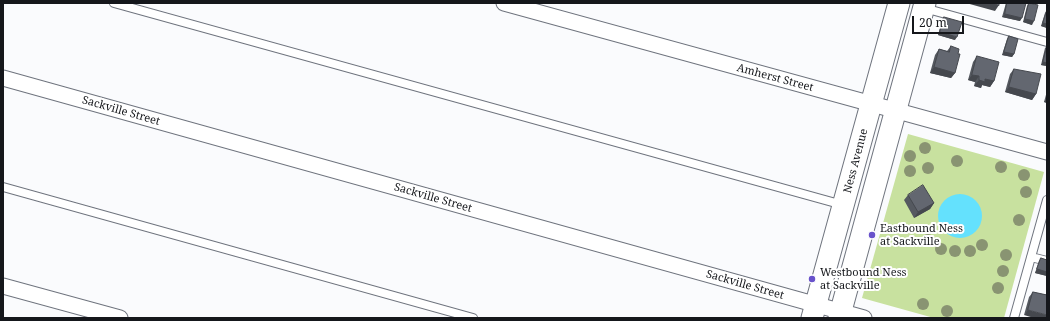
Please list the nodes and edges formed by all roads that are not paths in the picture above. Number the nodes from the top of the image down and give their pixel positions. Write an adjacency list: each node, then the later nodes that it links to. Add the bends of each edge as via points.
1 (114, 3): 12 (lane)
2 (504, 3): 7 (street, Amherst Street)
3 (897, 4): 7 (main road, Ness Avenue)
4 (925, 5): 5 (lane); 8 (main road)
5 (1047, 42)
6 (3, 78): 16 (street, Sackville Street)
7 (871, 104): 8 (street, Amherst Street); 12 (main road, Ness Avenue)
8 (896, 110): 9 (street, Amherst Street); 17 (main road)
9 (1047, 152)
10 (3, 187): 19 (lane)
11 (1047, 200): 13 (lane)
12 (844, 205): 16 (main road, Ness Avenue)
13 (1031, 257): 14 (lane); 21 (lane)
14 (1047, 261)
15 (3, 286): 18 (street)
16 (814, 311): 17 (street, Sackville Street)
17 (839, 315): 20 (street, Sackville Street)
18 (120, 318)
19 (473, 318)
20 (864, 318)
21 (1014, 318)

